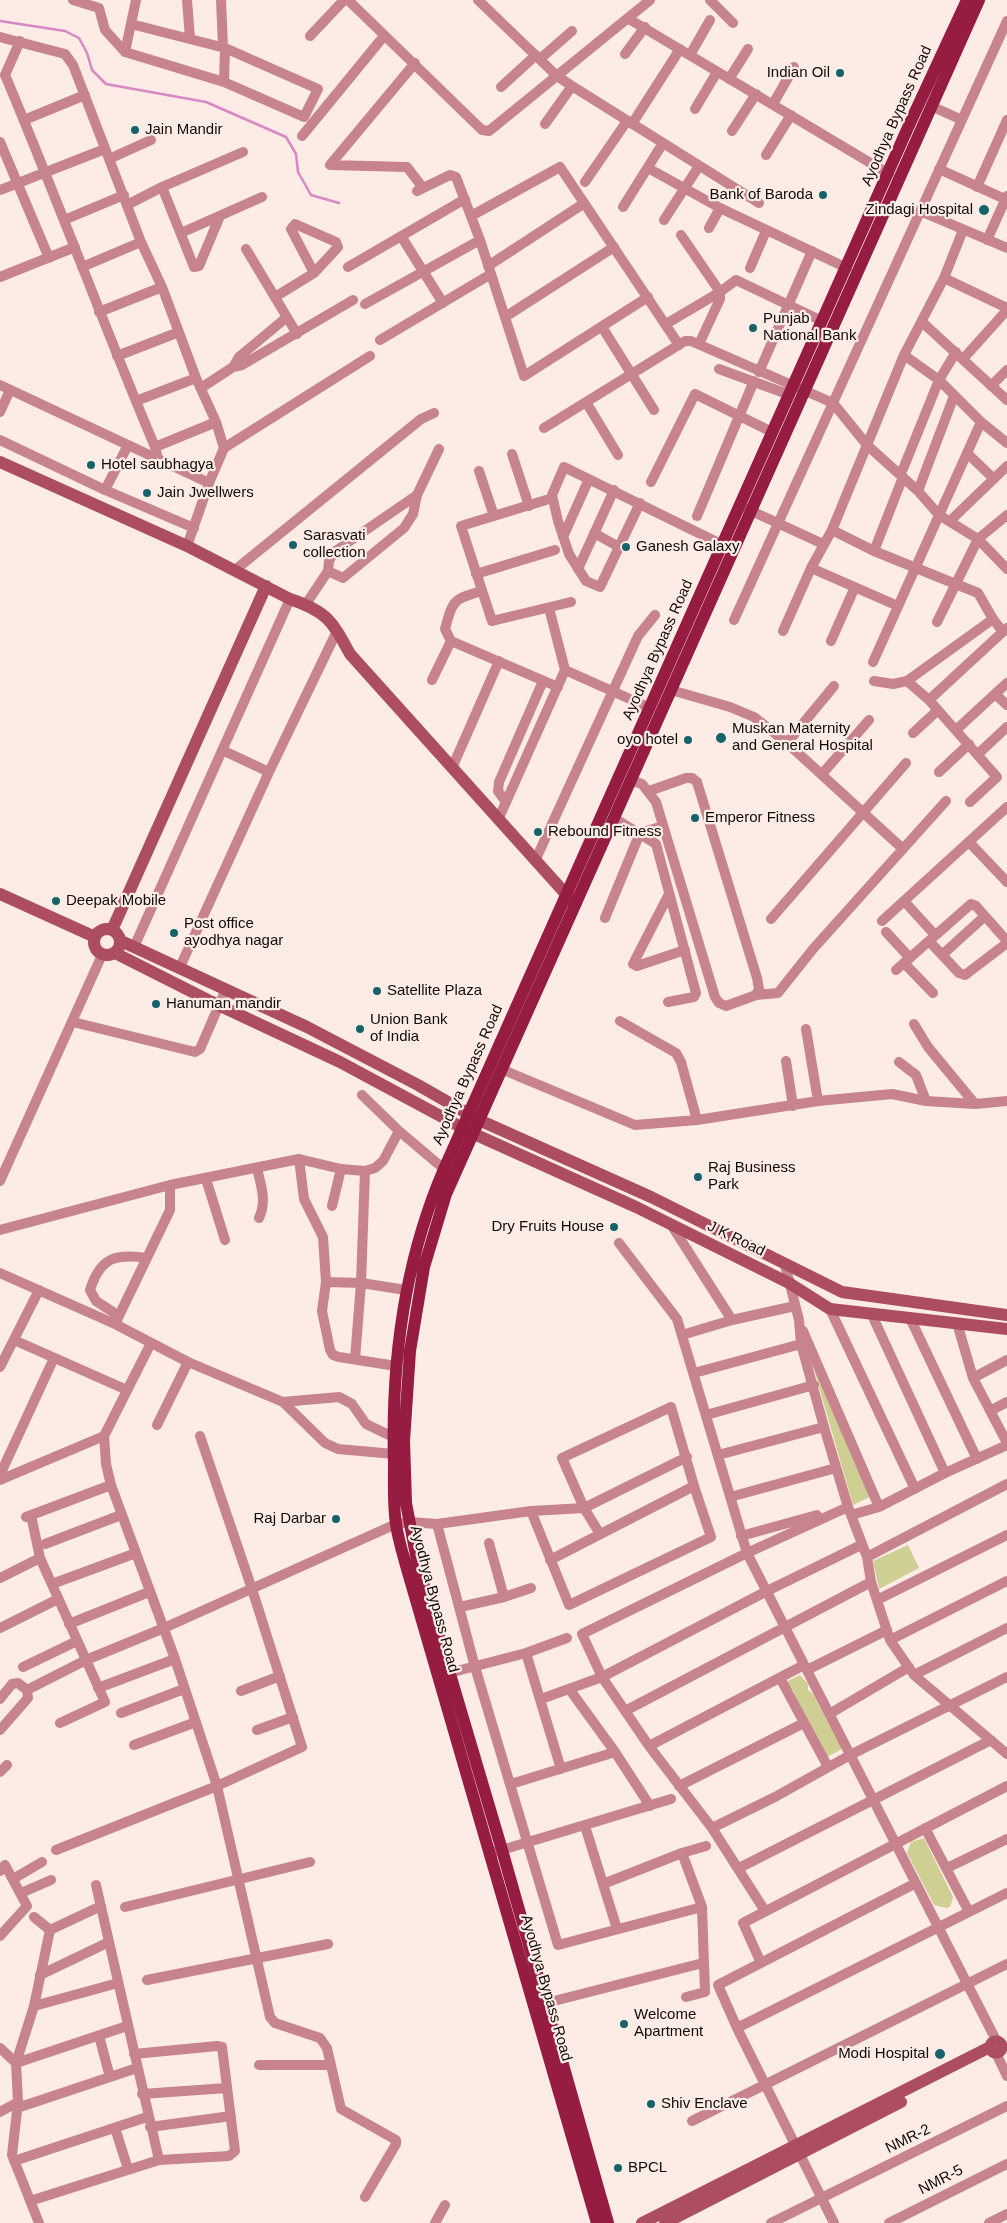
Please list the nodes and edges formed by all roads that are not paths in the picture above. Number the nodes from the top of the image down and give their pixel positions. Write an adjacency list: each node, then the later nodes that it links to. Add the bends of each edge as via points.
1 (73, 0): 12 (street)
2 (136, 0): 17 (street)
3 (186, 0): 23 (street)
4 (221, 0): 25 (street)
5 (344, 0): 20 (street)
6 (348, 0): 21 (street)
7 (650, 0): 13 (street)
8 (710, 0): 16 (street)
9 (967, 0): 41 (main road, Ayodhya Bypass Road)
10 (979, 0): 41 (main road, Ayodhya Bypass Road)
11 (481, 1): 31 (street)
12 (100, 4): 28 (street, via 105,30)
13 (629, 18): 18 (street); 36 (street)
14 (710, 20): 30 (street)
15 (1007, 21): 49 (street)
16 (733, 23)
17 (131, 24): 23 (street); 28 (street)
18 (645, 27): 26 (street); 29 (street)
19 (572, 31): 31 (street)
20 (310, 36)
21 (384, 36): 32 (street); 54 (street)
22 (0, 37): 24 (street)
23 (190, 38): 25 (street)
24 (20, 41): 35 (street); 43 (street, via 65,54)
25 (224, 48): 38 (street); 38 (street, via 318,89 304,117)
26 (680, 49): 30 (street); 51 (street)
27 (748, 49): 37 (street)
28 (125, 52): 38 (street)
29 (625, 54)
30 (690, 54): 34 (street)
31 (538, 57): 36 (street); 40 (street)
32 (414, 63): 36 (street, via 482,130 489,130); 74 (street, via 330,165 407,167 420,190 454,175)
33 (794, 67): 44 (street)
34 (717, 72): 37 (street); 46 (street)
35 (3, 76): 48 (street)
36 (557, 76): 39 (street)
37 (729, 79): 42 (street)
38 (224, 82)
39 (572, 86): 51 (street); 52 (street)
40 (501, 87)
41 (934, 87): 45 (main road, Ayodhya Bypass Road); 65 (main road, Ayodhya Bypass Road)
42 (756, 94): 44 (street); 53 (street)
43 (85, 95): 48 (street); 59 (street)
44 (773, 104): 47 (street)
45 (931, 106): 49 (street); 146 (main road, Ayodhya Bypass Road)
46 (696, 109)
47 (791, 115): 60 (street); 65 (street)
48 (24, 120): 64 (street)
49 (962, 120): 63 (street)
50 (1007, 120): 69 (street)
51 (630, 123): 57 (street); 66 (street)
52 (545, 124)
53 (732, 131)
54 (302, 136)
55 (151, 140): 59 (street)
56 (0, 142): 67 (street)
57 (663, 143): 61 (street); 62 (street)
58 (243, 152): 68 (street)
59 (107, 154): 64 (street); 75 (street)
60 (766, 155)
61 (699, 166): 70 (street); 76 (street)
62 (648, 168): 70 (street); 78 (street)
63 (939, 169): 69 (street); 80 (street)
64 (46, 171): 67 (street); 83 (street)
65 (889, 174): 103 (main road, Ayodhya Bypass Road)
66 (585, 182)
67 (17, 183): 71 (street); 99 (street)
68 (162, 187): 75 (street); 88 (street)
69 (977, 187): 73 (street)
70 (684, 188): 79 (street); 84 (street)
71 (0, 190)
72 (262, 197): 81 (street)
73 (1006, 198): 92 (street)
74 (465, 199): 82 (street); 90 (street)
75 (125, 200): 83 (street); 93 (street)
76 (760, 203)
77 (582, 204): 82 (street, via 560,167); 95 (street); 104 (street)
78 (623, 207)
79 (720, 208): 85 (street); 87 (street)
80 (920, 211): 86 (street); 151 (street)
81 (220, 216): 88 (street); 88 (street, via 197,268)
82 (471, 216): 91 (street)
83 (64, 220): 94 (street)
84 (664, 220)
85 (708, 228)
86 (963, 230): 92 (street); 108 (street)
87 (766, 231): 98 (street); 102 (street)
88 (181, 233)
89 (680, 235): 110 (street)
90 (401, 236): 101 (street); 105 (street)
91 (480, 240): 104 (street); 105 (street)
92 (987, 240): 96 (street)
93 (141, 242): 100 (street); 109 (street)
94 (75, 246): 99 (street); 100 (street)
95 (614, 246): 112 (street); 120 (street)
96 (1007, 248)
97 (246, 249): 111 (street)
98 (812, 252): 103 (street); 116 (street)
99 (49, 258): 107 (street)
100 (82, 267): 118 (street)
101 (348, 267)
102 (750, 268)
103 (847, 268): 121 (main road, Ayodhya Bypass Road)
104 (490, 270): 114 (street); 120 (street)
105 (424, 272): 114 (street); 115 (street)
106 (314, 273): 106 (street, via 338,244 295,224 291,229); 111 (street)
107 (0, 277)
108 (944, 278): 117 (street); 122 (street)
109 (162, 287): 118 (street); 125 (street)
110 (720, 292): 116 (street, via 736,280); 123 (street); 128 (street, via 720,300)
111 (275, 297): 119 (street)
112 (648, 297): 123 (street); 124 (street)
113 (352, 300): 126 (street)
114 (442, 302): 127 (street)
115 (365, 304)
116 (788, 304): 121 (street); 137 (street)
117 (1007, 309): 131 (street)
118 (99, 312): 132 (street)
119 (287, 317): 126 (street); 134 (street, via 239,357)
120 (505, 317): 124 (street, via 524,376)
121 (822, 321): 146 (main road, Ayodhya Bypass Road)
122 (922, 322): 130 (street); 131 (street)
123 (666, 324): 129 (street)
124 (602, 327): 138 (street)
125 (179, 332): 132 (street); 139 (street)
126 (297, 334): 134 (street, via 242,365)
127 (380, 340)
128 (699, 344): 129 (street, via 691,341); 137 (street)
129 (679, 345): 138 (street)
130 (904, 355): 140 (street); 161 (street)
131 (959, 355): 140 (street); 143 (street)
132 (117, 356): 149 (street)
133 (370, 356): 165 (street)
134 (233, 366): 144 (street)
135 (719, 369): 141 (street)
136 (1007, 370): 143 (street)
137 (759, 372): 146 (street)
138 (631, 374): 150 (street); 152 (street)
139 (196, 378): 144 (street); 149 (street)
140 (939, 380): 147 (street); 174 (street)
141 (754, 381): 146 (street); 155 (street)
142 (0, 386): 145 (street)
143 (991, 386): 148 (street)
144 (201, 388): 156 (street)
145 (10, 390): 153 (street); 163 (street)
146 (796, 391): 151 (street); 159 (main road, Ayodhya Bypass Road); 186 (main road, Ayodhya Bypass Road)
147 (954, 396): 157 (street); 181 (street)
148 (1007, 400)
149 (136, 401): 164 (street)
150 (586, 402): 158 (street); 169 (street)
151 (833, 403): 161 (street); 192 (street)
152 (654, 410)
153 (0, 412)
154 (434, 413): 208 (street, via 421,419)
155 (740, 415): 159 (street); 177 (street, via 695,394); 190 (street)
156 (216, 422): 164 (street); 165 (street)
157 (981, 422): 162 (street); 167 (street)
158 (544, 428)
159 (772, 432): 186 (main road, Ayodhya Bypass Road)
160 (0, 440): 179 (street)
161 (867, 444): 174 (street); 194 (street)
162 (1007, 444)
163 (128, 445): 170 (street); 179 (street)
164 (155, 447): 170 (street)
165 (224, 448): 178 (street)
166 (439, 449): 182 (street)
167 (967, 453): 176 (street); 187 (street)
168 (512, 454): 185 (street)
169 (618, 455)
170 (158, 459): 178 (street)
171 (0, 462): 200 (street)
172 (1007, 466): 176 (street)
173 (479, 471): 189 (street)
174 (903, 473): 181 (street); 203 (street)
175 (589, 479): 180 (street); 196 (street); 196 (street, via 564,467 552,500)
176 (994, 479): 191 (street)
177 (651, 482)
178 (209, 483): 193 (street)
179 (106, 490): 193 (street)
180 (614, 490): 184 (street); 195 (street)
181 (918, 491): 187 (street)
182 (418, 495): 209 (street, via 334,552); 209 (street, via 413,514 404,528 343,578)
183 (546, 500): 185 (street)
184 (640, 503): 199 (street); 201 (street)
185 (529, 506): 189 (street)
186 (745, 509): 192 (street); 199 (main road, Ayodhya Bypass Road); 239 (main road, Ayodhya Bypass Road)
187 (939, 515): 191 (street); 206 (street)
188 (1007, 515): 197 (street)
189 (494, 516): 210 (street, via 462,526)
190 (697, 516)
191 (950, 521): 197 (street)
192 (778, 523): 198 (street); 222 (street)
193 (194, 528): 200 (street)
194 (832, 530): 198 (street); 203 (street)
195 (594, 533): 201 (street); 204 (street)
196 (564, 537): 204 (street)
197 (978, 540): 207 (street); 211 (street)
198 (824, 544): 205 (street)
199 (723, 545): 244 (main road, Ayodhya Bypass Road)
200 (187, 546): 208 (street)
201 (619, 547): 204 (street, via 600,587 586,581)
202 (555, 550): 210 (street)
203 (874, 551): 206 (street)
204 (578, 568)
205 (811, 568): 213 (street); 226 (street)
206 (915, 568): 211 (street); 218 (street)
207 (1007, 569)
208 (235, 570): 212 (street)
209 (328, 571): 217 (street)
210 (476, 574): 214 (street)
211 (956, 584): 221 (street, via 978,593); 223 (street)
212 (266, 586): 215 (street); 282 (street)
213 (855, 587): 218 (street); 227 (street)
214 (482, 591): 219 (street, via 492,621); 228 (street, via 454,602 445,629)
215 (290, 599): 217 (street); 252 (street)
216 (571, 602): 219 (street)
217 (306, 604): 225 (street, via 331,620)
218 (898, 606): 230 (street)
219 (549, 608): 231 (street)
220 (656, 615): 240 (street, via 638,636)
221 (993, 619): 224 (street); 235 (street)
222 (734, 620)
223 (937, 622)
224 (1005, 630): 242 (street)
225 (337, 631): 255 (street, via 350,654); 256 (street)
226 (783, 631)
227 (831, 641)
228 (451, 642): 229 (street); 232 (street)
229 (499, 660): 233 (street); 255 (street)
230 (873, 662)
231 (565, 670): 238 (street); 240 (street)
232 (432, 680)
233 (543, 681): 238 (street); 262 (street, via 498,782 498,790)
234 (874, 681): 235 (street, via 892,684)
235 (907, 681): 242 (street)
236 (1007, 683): 241 (street)
237 (834, 686): 250 (street)
238 (558, 687): 262 (street)
239 (671, 690): 250 (street, via 754,717); 259 (main road, Ayodhya Bypass Road)
240 (614, 691): 244 (street); 272 (street)
241 (995, 694): 243 (street); 248 (street)
242 (929, 700): 245 (street)
243 (1007, 705)
244 (650, 708): 276 (main road, Ayodhya Bypass Road)
245 (938, 710): 248 (street); 249 (street)
246 (869, 720): 258 (street)
247 (1007, 727): 253 (street)
248 (956, 730): 251 (street)
249 (913, 733)
250 (787, 743): 258 (street)
251 (968, 744): 253 (street); 257 (street)
252 (222, 750): 256 (street); 288 (street)
253 (978, 754): 263 (street, via 997,777)
254 (906, 763): 265 (street)
255 (452, 768): 267 (street)
256 (269, 772): 293 (street)
257 (939, 772)
258 (822, 774): 265 (street)
259 (630, 780): 260 (street, via 642,784); 266 (main road, Ayodhya Bypass Road)
260 (649, 791): 268 (street); 296 (street, via 686,778 697,782 757,978 759,988)
261 (946, 801): 271 (street)
262 (506, 802): 267 (street)
263 (970, 802)
264 (1007, 807): 270 (street)
265 (864, 812): 271 (street); 280 (street)
266 (614, 818): 269 (street); 276 (main road, Ayodhya Bypass Road)
267 (498, 820): 272 (street)
268 (663, 826): 269 (street); 296 (street, via 719,1003 726,1006)
269 (640, 833): 275 (street, via 656,844); 279 (street)
270 (969, 842): 273 (street); 277 (street)
271 (903, 848): 296 (street, via 778,993)
272 (535, 861): 276 (street)
273 (1006, 880)
274 (0, 894): 284 (street)
275 (669, 894): 289 (street); 289 (street, via 633,964 637,966)
276 (571, 899): 305 (main road, Ayodhya Bypass Road); 312 (main road, Ayodhya Bypass Road)
277 (904, 901): 281 (street); 285 (street)
278 (985, 916): 285 (street, via 971,904); 287 (street); 291 (street)
279 (605, 918)
280 (771, 920)
281 (882, 921)
282 (112, 930): 284 (street, via 100,931); 286 (street)
283 (886, 932): 292 (street)
284 (95, 937): 290 (street, via 95,947)
285 (932, 938): 291 (street); 292 (street)
286 (121, 941): 288 (street, J K Road); 290 (street, via 118,950)
287 (1007, 942): 291 (street, via 965,975)
288 (134, 946): 293 (street, J K Road)
289 (685, 950): 297 (street, via 696,993)
290 (109, 954): 298 (street, J K Road); 300 (street)
291 (942, 955)
292 (904, 963): 295 (street)
293 (180, 967): 294 (street, J K Road)
294 (226, 989): 298 (street); 312 (street, J K Road, via 307,1027)
295 (933, 993)
296 (756, 995)
297 (668, 1002)
298 (218, 1004): 300 (street, via 200,1049 195,1052); 315 (street, J K Road, via 340,1062)
299 (620, 1021): 313 (street, via 676,1053)
300 (73, 1022): 322 (street)
301 (914, 1024): 310 (street, via 928,1047)
302 (806, 1029): 307 (street)
303 (786, 1061): 311 (street)
304 (899, 1062): 308 (street, via 916,1075)
305 (501, 1069): 312 (main road, Ayodhya Bypass Road); 313 (street, via 635,1125)
306 (362, 1095): 314 (street)
307 (818, 1101): 308 (street, via 892,1094); 311 (street)
308 (926, 1101): 310 (street)
309 (1007, 1101): 310 (street)
310 (975, 1104)
311 (793, 1106): 313 (street)
312 (474, 1117): 315 (main road, Ayodhya Bypass Road); 330 (street, J K Road, via 651,1197)
313 (697, 1120)
314 (399, 1131): 319 (street); 320 (street, via 383,1161)
315 (468, 1131): 319 (main road, Ayodhya Bypass Road); 326 (street, J K Road, via 636,1206); 392 (main road, Ayodhya Bypass Road, via 424,1267 410,1351 404,1441 406,1503)
316 (298, 1159): 317 (street); 318 (street); 335 (street, via 304,1199 324,1236)
317 (258, 1168): 321 (street); 325 (street, via 264,1200)
318 (340, 1169): 320 (street); 324 (street)
319 (444, 1169): 339 (main road, Ayodhya Bypass Road, via 423,1226)
320 (365, 1171): 336 (street)
321 (206, 1179): 323 (street); 328 (street)
322 (0, 1181)
323 (170, 1185): 327 (street); 331 (street, via 170,1210)
324 (332, 1206)
325 (259, 1218)
326 (672, 1226): 332 (street, J K Road); 346 (street)
327 (0, 1230)
328 (225, 1240)
329 (619, 1243): 350 (street, via 677,1319)
330 (755, 1250): 332 (street); 333 (street, J K Road)
331 (146, 1258): 345 (street); 345 (street, via 111,1258 102,1265 92,1284 90,1290 96,1302)
332 (750, 1264): 337 (street, J K Road)
333 (785, 1265): 337 (street); 343 (street, J K Road, via 842,1292)
334 (0, 1273): 338 (street)
335 (326, 1282): 336 (street); 355 (street, via 322,1311 330,1350 333,1355)
336 (362, 1283): 339 (street); 355 (street)
337 (789, 1283): 340 (street); 341 (street, J K Road)
338 (39, 1290): 345 (street); 351 (street)
339 (406, 1290): 358 (main road, Ayodhya Bypass Road)
340 (794, 1306): 346 (street); 347 (street)
341 (830, 1309): 342 (street, J K Road); 385 (street)
342 (870, 1313): 344 (street, J K Road); 379 (street)
343 (1007, 1314)
344 (910, 1318): 348 (street, J K Road); 377 (street)
345 (117, 1320): 352 (street)
346 (732, 1320): 350 (street)
347 (799, 1320): 353 (street); 387 (street)
348 (957, 1323): 349 (street, J K Road); 361 (street)
349 (1007, 1329)
350 (682, 1335): 360 (street)
351 (14, 1340): 354 (street); 359 (street)
352 (151, 1343): 357 (street); 363 (street)
353 (801, 1344): 360 (street); 362 (street)
354 (54, 1358): 363 (street); 380 (street)
355 (355, 1359): 358 (street)
356 (1007, 1360): 361 (street)
357 (188, 1362): 364 (street); 368 (street)
358 (396, 1366): 372 (main road, Ayodhya Bypass Road)
359 (0, 1367)
360 (694, 1373): 367 (street)
361 (972, 1378): 366 (street)
362 (814, 1385): 367 (street); 369 (street)
363 (127, 1390): 370 (street)
364 (283, 1402): 372 (street, via 339,1397 347,1400 366,1424); 374 (street, via 325,1443 338,1449)
365 (1007, 1402): 366 (street)
366 (990, 1411): 373 (street)
367 (706, 1415): 375 (street)
368 (157, 1425)
369 (824, 1427): 375 (street); 378 (street)
370 (104, 1436): 381 (street); 383 (street)
371 (200, 1436): 411 (street)
372 (393, 1437): 374 (main road, Ayodhya Bypass Road)
373 (1007, 1444): 377 (street)
374 (394, 1454): 393 (main road, Ayodhya Bypass Road)
375 (718, 1455): 386 (street)
376 (687, 1458): 384 (street); 388 (street); 388 (street, via 671,1407 562,1458)
377 (977, 1459): 379 (street)
378 (836, 1468): 386 (street); 390 (street)
379 (945, 1473): 385 (street)
380 (0, 1475)
381 (0, 1480)
382 (1007, 1484): 403 (street)
383 (111, 1485): 391 (street); 404 (street, via 28,1516)
384 (694, 1486): 395 (street); 405 (street, via 711,1537 569,1605)
385 (915, 1489): 387 (street)
386 (730, 1497): 397 (street)
387 (879, 1507): 390 (street)
388 (584, 1508): 389 (street); 395 (street)
389 (531, 1511): 394 (street); 405 (street)
390 (849, 1511): 397 (street); 400 (street); 401 (street)
391 (121, 1515): 399 (street); 402 (street)
392 (410, 1522): 393 (street); 394 (street); 433 (main road, Ayodhya Bypass Road, via 418,1566)
393 (396, 1524): 411 (street); 480 (main road, Ayodhya Bypass Road)
394 (437, 1524): 417 (street)
395 (600, 1534): 405 (street)
396 (1007, 1535): 416 (street)
397 (741, 1536): 401 (street)
398 (489, 1543): 414 (street)
399 (45, 1544)
400 (861, 1545): 403 (street); 412 (street)
401 (747, 1553): 412 (street); 435 (street, via 582,1634)
402 (136, 1554): 409 (street); 413 (street)
403 (867, 1557): 408 (street)
404 (40, 1558): 406 (street); 409 (street)
405 (550, 1560)
406 (0, 1578)
407 (1007, 1581): 423 (street)
408 (871, 1582): 416 (street); 419 (street)
409 (52, 1584): 415 (street)
410 (531, 1588): 414 (street)
411 (252, 1589): 421 (street); 434 (street)
412 (767, 1591): 419 (street); 435 (street)
413 (149, 1592): 418 (street); 421 (street)
414 (504, 1596): 417 (street)
415 (58, 1599): 418 (street); 420 (street)
416 (877, 1600): 423 (street)
417 (460, 1606): 429 (street)
418 (69, 1624): 425 (street)
419 (785, 1626): 431 (street); 446 (street)
420 (0, 1628)
421 (164, 1628): 427 (street); 428 (street)
422 (1007, 1628): 432 (street)
423 (888, 1635): 431 (street); 432 (street)
424 (567, 1638): 426 (street)
425 (77, 1641): 428 (street); 430 (street)
426 (526, 1653): 429 (street); 444 (street)
427 (175, 1659): 438 (street); 439 (street)
428 (86, 1660): 438 (street); 440 (street)
429 (475, 1667): 433 (street); 463 (street)
430 (23, 1668)
431 (806, 1668): 437 (street); 448 (street)
432 (912, 1671): 445 (street); 448 (street)
433 (448, 1672): 478 (main road, Ayodhya Bypass Road)
434 (280, 1676): 442 (street); 449 (street)
435 (602, 1677): 441 (street); 446 (street)
436 (1007, 1677): 445 (street)
437 (780, 1678): 452 (street); 457 (street)
438 (98, 1688): 451 (street, via 105,1702)
439 (184, 1689): 447 (street); 450 (street)
440 (27, 1690): 443 (street, via 18,1683 12,1684); 453 (street, via 28,1698)
441 (570, 1690): 444 (street); 458 (street)
442 (241, 1691)
443 (0, 1699)
444 (541, 1699): 462 (street)
445 (952, 1705): 455 (street); 459 (street)
446 (625, 1711): 457 (street)
447 (121, 1713)
448 (830, 1713): 459 (street)
449 (293, 1717): 454 (street); 464 (street, via 302,1747)
450 (196, 1722): 456 (street); 464 (street)
451 (60, 1723)
452 (804, 1723): 461 (street); 465 (street)
453 (0, 1728)
454 (257, 1730)
455 (990, 1740): 460 (street); 468 (street)
456 (134, 1745)
457 (649, 1746): 465 (street)
458 (615, 1752): 462 (street); 469 (street)
459 (852, 1754): 461 (street); 468 (street)
460 (1007, 1754)
461 (828, 1767): 471 (street)
462 (561, 1770): 463 (street)
463 (511, 1784): 474 (street)
464 (217, 1786): 477 (street); 486 (street)
465 (679, 1786): 471 (street)
466 (1007, 1786): 472 (street)
467 (671, 1799): 469 (street)
468 (873, 1799): 475 (street); 483 (street)
469 (650, 1806): 470 (street)
470 (585, 1826): 474 (street); 490 (street)
471 (712, 1828): 483 (street)
472 (926, 1828): 475 (street); 484 (street)
473 (1007, 1839): 484 (street)
474 (528, 1843): 478 (street); 501 (street, via 558,1945)
475 (897, 1843): 489 (street); 497 (street)
476 (706, 1846): 479 (street)
477 (56, 1850)
478 (502, 1850): 480 (street); 515 (main road, Ayodhya Bypass Road)
479 (682, 1853): 490 (street); 496 (street)
480 (489, 1854): 551 (main road, Ayodhya Bypass Road)
481 (42, 1862): 487 (street)
482 (310, 1862): 486 (street)
483 (739, 1868): 497 (street)
484 (947, 1868): 498 (street)
485 (0, 1871): 487 (street, via 5,1865)
486 (238, 1879): 495 (street); 506 (street)
487 (13, 1880): 493 (street)
488 (51, 1880): 493 (street)
489 (916, 1883): 500 (street); 508 (street)
490 (603, 1884): 501 (street)
491 (96, 1885): 494 (street)
492 (1007, 1892): 498 (street)
493 (21, 1894): 503 (street, via 27,1906)
494 (101, 1906): 502 (street); 504 (street)
495 (125, 1907)
496 (702, 1907): 501 (street); 507 (street)
497 (765, 1911): 508 (street, via 743,1922)
498 (969, 1912): 500 (street)
499 (34, 1916): 502 (street)
500 (938, 1927): 513 (street); 518 (street)
501 (618, 1929)
502 (50, 1930): 510 (street)
503 (0, 1936)
504 (109, 1942): 510 (street); 512 (street)
505 (328, 1944): 506 (street)
506 (256, 1958): 511 (street); 525 (street, via 270,2017 323,2040)
507 (704, 1963): 514 (street, via 705,1992); 515 (street)
508 (761, 1963): 518 (street, via 718,1985)
509 (1007, 1964): 513 (street)
510 (40, 1975): 516 (street)
511 (147, 1980)
512 (118, 1983): 516 (street); 517 (street)
513 (967, 1985): 521 (street); 529 (street)
514 (686, 1997)
515 (546, 2003): 552 (main road, Ayodhya Bypass Road)
516 (34, 2006): 523 (street)
517 (127, 2026): 519 (street); 522 (street)
518 (737, 2028): 529 (street)
519 (98, 2036): 523 (street); 528 (street)
520 (0, 2048): 523 (street)
521 (1000, 2048): 527 (street); 539 (street)
522 (134, 2054): 526 (street); 530 (street, via 222,2047)
523 (16, 2063): 532 (street)
524 (259, 2065): 525 (street)
525 (331, 2065): 544 (street, via 341,2109 396,2140)
526 (137, 2068): 528 (street); 531 (street)
527 (1007, 2076)
528 (110, 2077): 532 (street)
529 (766, 2086): 536 (street); 539 (street)
530 (227, 2088): 531 (street); 535 (street)
531 (142, 2094): 537 (street)
532 (17, 2105): 534 (street); 541 (street)
533 (1007, 2106): 545 (street, NMR-2)
534 (0, 2112)
535 (231, 2116): 537 (street); 540 (street, via 233,2154)
536 (692, 2121)
537 (149, 2122): 538 (street); 540 (street)
538 (115, 2128): 541 (street); 543 (street)
539 (798, 2150): 545 (street); 553 (street); 554 (street)
540 (159, 2160): 543 (street)
541 (14, 2161): 546 (street)
542 (1007, 2164): 557 (street, NMR-5)
543 (128, 2169): 546 (street)
544 (365, 2197)
545 (822, 2198): 555 (street, NMR-2); 556 (street)
546 (30, 2201): 549 (street)
547 (445, 2205): 550 (street)
548 (1007, 2214): 558 (street)
549 (39, 2223)
550 (435, 2223)
551 (597, 2223)
552 (608, 2223)
553 (642, 2223)
554 (665, 2223)
555 (771, 2223)
556 (834, 2223)
557 (889, 2223)
558 (989, 2223)

